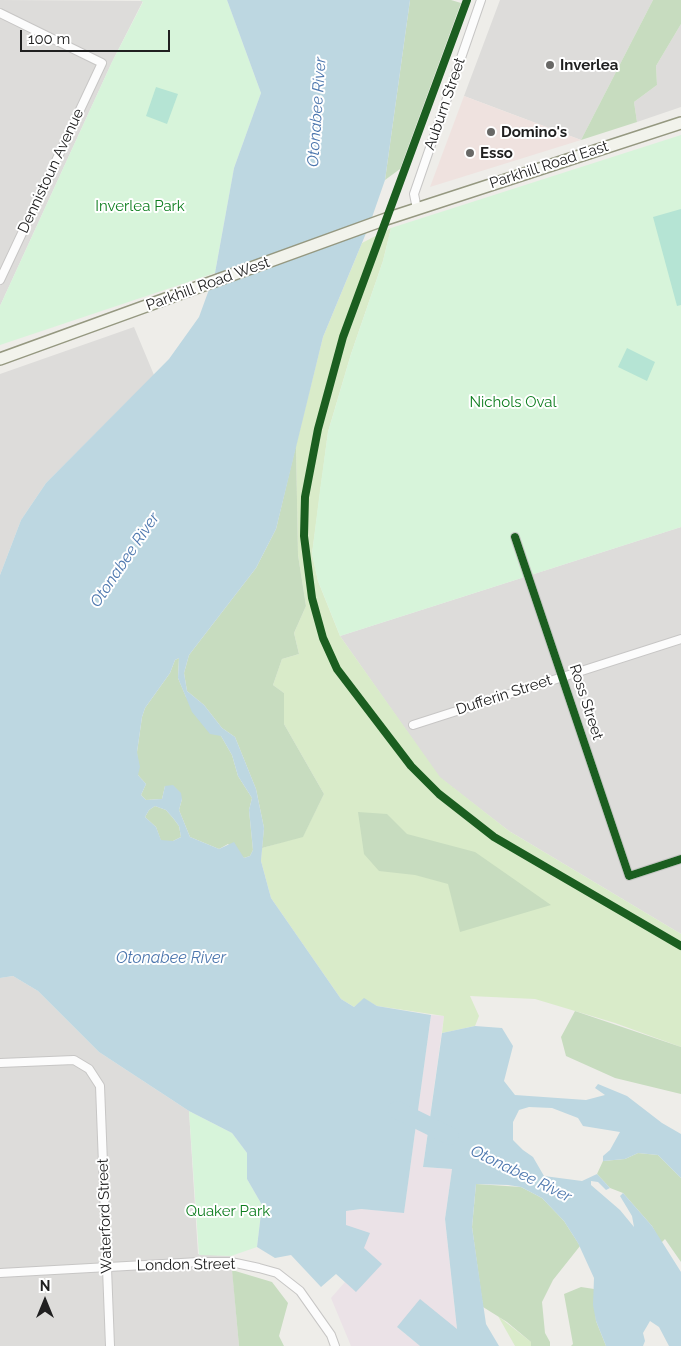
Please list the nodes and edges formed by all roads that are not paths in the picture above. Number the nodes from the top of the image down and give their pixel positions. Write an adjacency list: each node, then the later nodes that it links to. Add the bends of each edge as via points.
1 (481, 0): 4 (street, Auburn Street, via 414,194)
2 (0, 13): 5 (street, Dennistoun Avenue, via 102,63)
3 (681, 123): 4 (main road, Parkhill Road East)
4 (417, 208): 6 (main road, Parkhill Road West)
5 (0, 280)
6 (0, 359)
7 (515, 536): 9 (street, Ross Street)
8 (681, 640): 9 (street, Dufferin Street)
9 (563, 676): 10 (street, Dufferin Street); 11 (street, Ross Street, via 629,876)
10 (413, 725)
11 (681, 859)
12 (0, 1063): 13 (street, Waterford Street, via 74,1060 89,1069 100,1086)
13 (107, 1268): 14 (street, London Street); 15 (street, Waterford Street); 16 (street, London Street, via 231,1262 277,1274 300,1291 331,1335)
14 (0, 1272)
15 (110, 1346)
16 (335, 1346)

